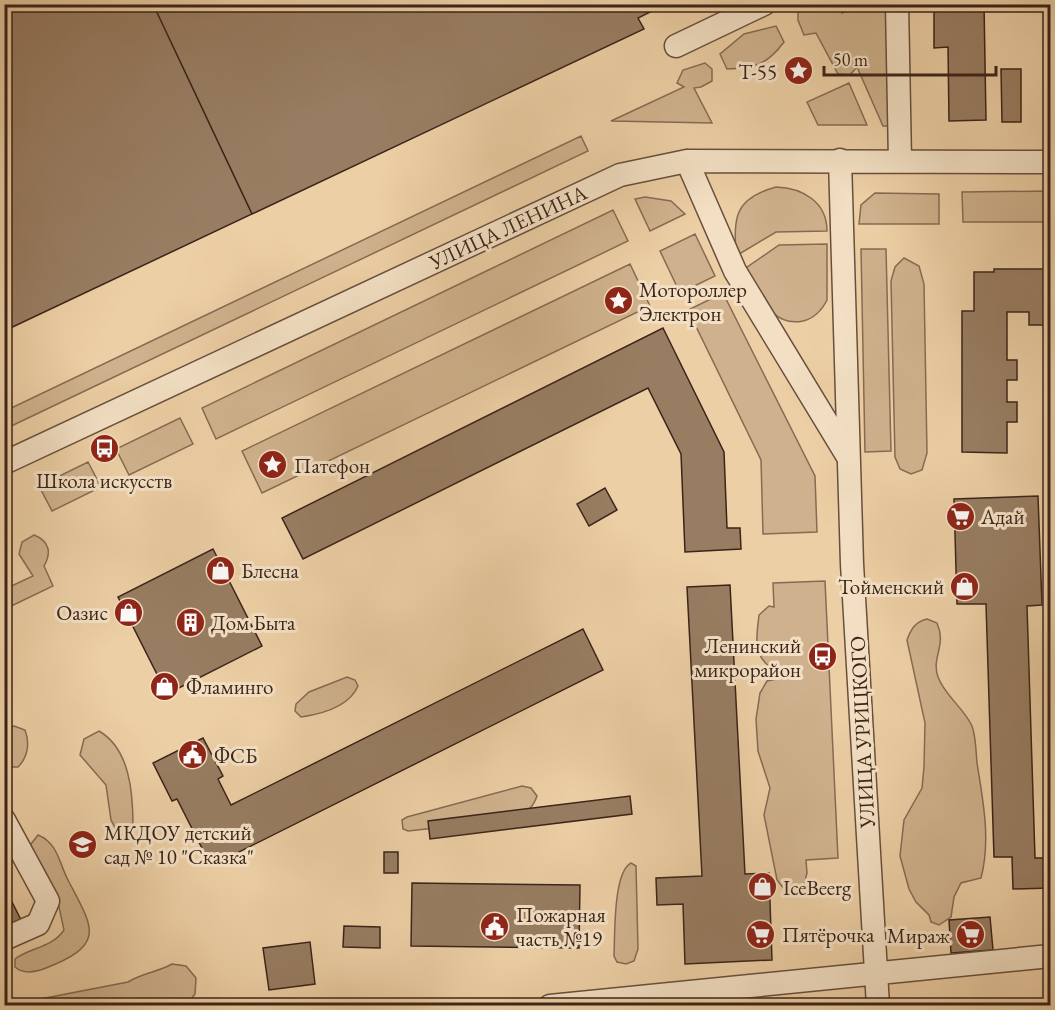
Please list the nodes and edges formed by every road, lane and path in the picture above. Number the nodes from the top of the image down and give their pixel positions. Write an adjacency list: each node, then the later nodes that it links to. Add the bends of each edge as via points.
1 (764, 4): 3 (street)
2 (897, 4): 6 (street)
3 (676, 46)
4 (840, 160): 5 (street, УЛИЦА ЛЕНИНА); 6 (street, УЛИЦА ЛЕНИНА); 8 (street, УЛИЦА УРИЦКОГО)
5 (687, 161): 8 (street, УЛИЦА УРИЦКОГО, via 735,271); 9 (street, УЛИЦА ЛЕНИНА, via 620,175)
6 (900, 161): 7 (street, УЛИЦА ЛЕНИНА)
7 (1050, 162)
8 (848, 459): 13 (street, УЛИЦА УРИЦКОГО)
9 (4, 463)
10 (4, 820): 11 (street, via 48,901 38,924)
11 (4, 939)
12 (1050, 956): 13 (street)
13 (876, 973): 14 (street); 15 (street, УЛИЦА УРИЦКОГО)
14 (550, 1005)
15 (878, 1005)

